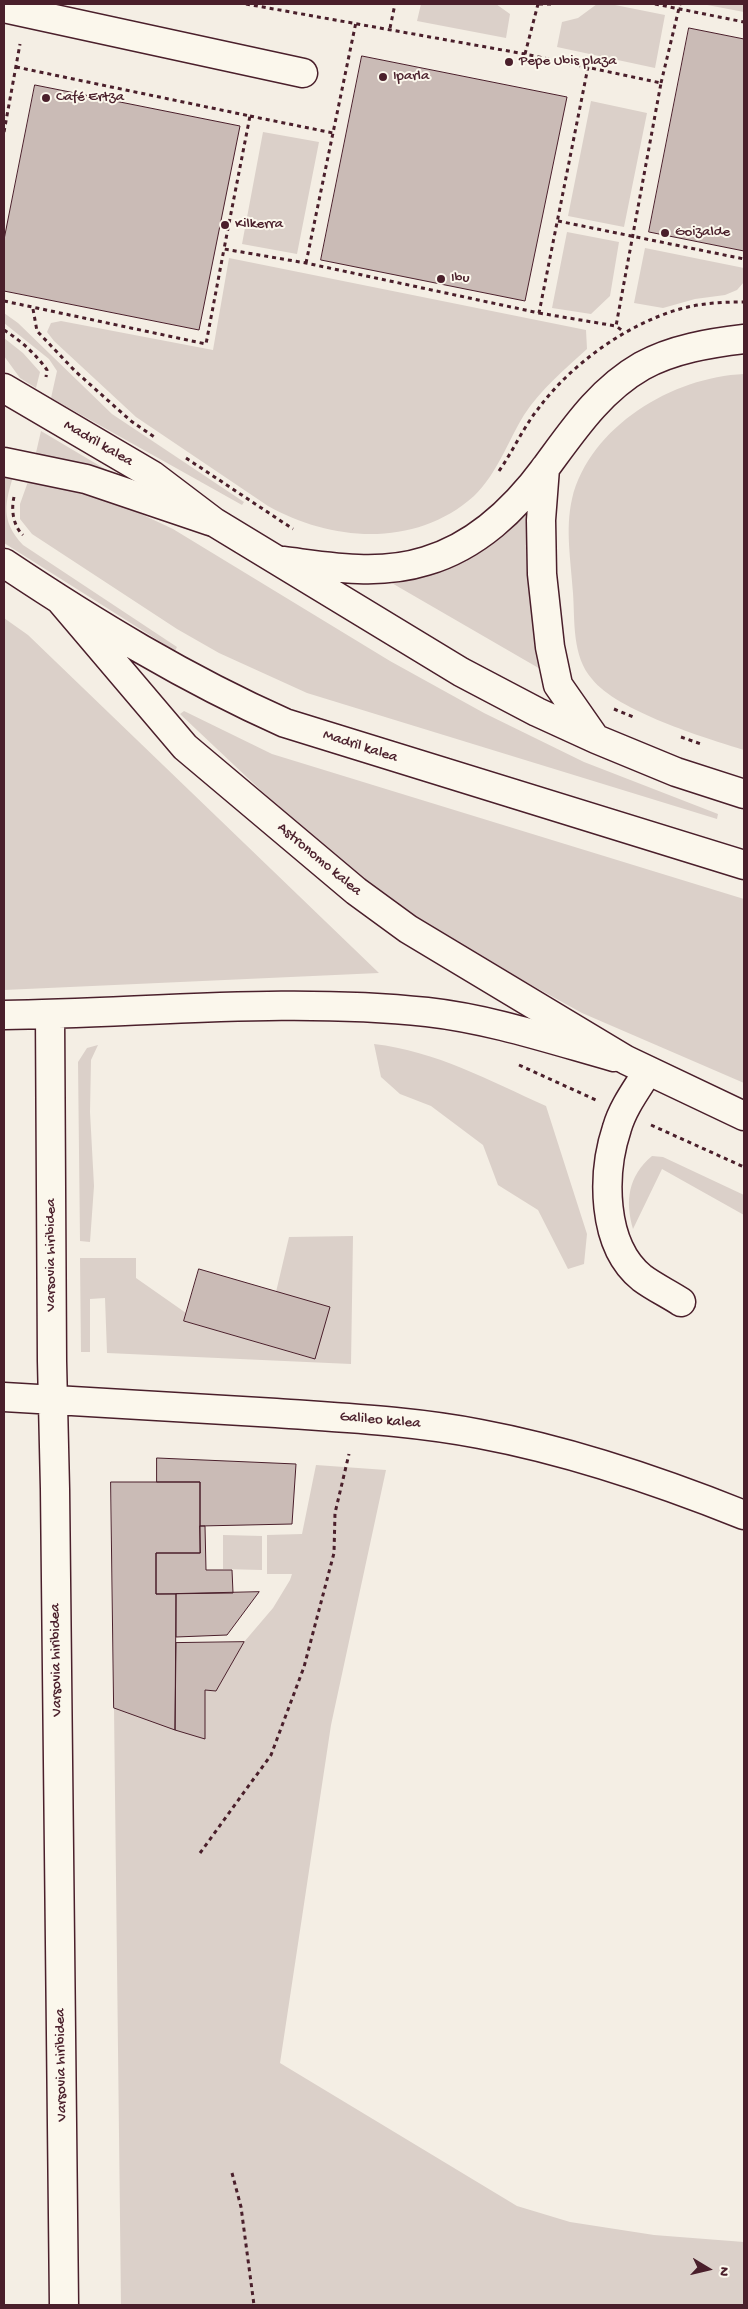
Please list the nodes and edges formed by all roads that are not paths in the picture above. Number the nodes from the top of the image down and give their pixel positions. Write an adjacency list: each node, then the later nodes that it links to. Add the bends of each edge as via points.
1 (14, 12): 2 (main road)
2 (303, 73)
3 (744, 339): 6 (main road, via 685,349 642,366 610,390 577,423)
4 (4, 388): 7 (main road, Madril kalea, via 152,475)
5 (13, 463): 7 (main road, Madril kalea, via 86,479)
6 (545, 468): 8 (main road, via 484,534 426,561 374,571); 11 (main road, via 541,520 542,574 550,647 558,685)
7 (214, 522): 8 (main road, Madril kalea)
8 (277, 561): 11 (main road, Madril kalea, via 461,672)
9 (4, 563): 10 (main road, Madril kalea)
10 (61, 601): 13 (main road, Madril kalea, via 164,663 285,723); 16 (main road, Astronomo kalea, via 185,747 356,891 416,934)
11 (596, 739): 12 (main road, Madril kalea, via 676,772)
12 (744, 794)
13 (744, 866)
14 (50, 1014): 15 (main road, Astronomo kalea); 16 (main road, Astronomo kalea, via 271,1007 427,1012 513,1029); 20 (main road, Varsovia hiribidea)
15 (4, 1015)
16 (637, 1066): 17 (main road, Astronomo kalea); 18 (main road, via 616,1128 607,1176 608,1216 621,1252 641,1277)
17 (744, 1116)
18 (681, 1302)
19 (4, 1398): 20 (main road, Galileo kalea)
20 (53, 1400): 21 (main road, Galileo kalea, via 350,1418 446,1428 553,1450 617,1469); 22 (main road, Varsovia hiribidea)
21 (744, 1515)
22 (64, 2305)

